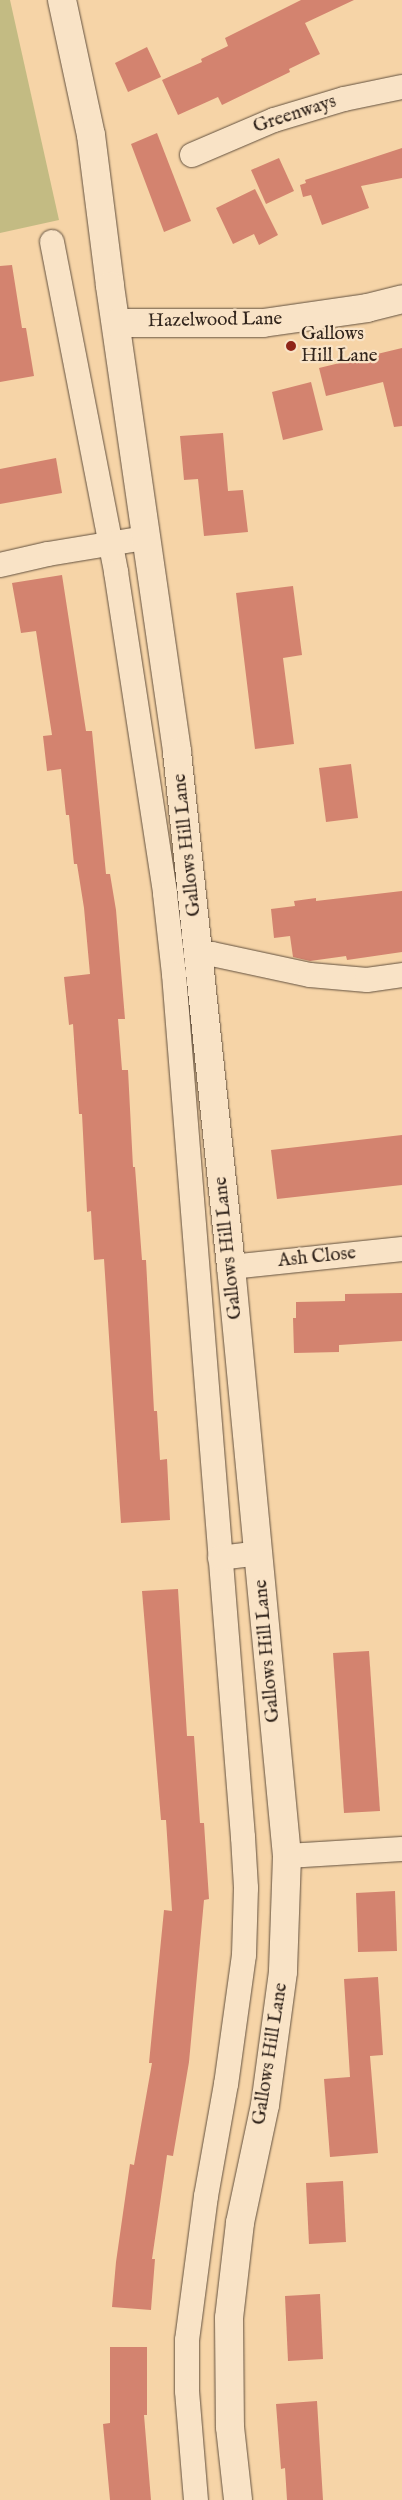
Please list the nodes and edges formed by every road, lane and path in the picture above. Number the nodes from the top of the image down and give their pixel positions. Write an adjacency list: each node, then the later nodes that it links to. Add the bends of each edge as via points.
1 (62, 0): 6 (street, Gallows Hill Lane, via 91,135)
2 (402, 87): 3 (street, Greenways, via 344,99 274,120)
3 (192, 155)
4 (52, 242): 8 (street, Gallows Hill Lane)
5 (402, 299): 6 (street, Hazelwood Lane, via 367,308 263,323)
6 (116, 322): 7 (street, Gallows Hill Lane)
7 (145, 538): 8 (street); 10 (street, Gallows Hill Lane, via 177,752)
8 (111, 543): 9 (street); 15 (street, Gallows Hill Lane, via 166,903)
9 (0, 565)
10 (200, 955): 11 (street, via 212,954 319,976 367,980); 13 (street, Gallows Hill Lane)
11 (402, 975)
12 (402, 1249): 13 (street, Ash Close)
13 (231, 1267): 14 (street, Gallows Hill Lane)
14 (259, 1553): 15 (street); 17 (street, Gallows Hill Lane)
15 (220, 1558): 18 (street, Gallows Hill Lane, via 246,1888 244,1955 186,2340 186,2391)
16 (402, 1849): 17 (street)
17 (287, 1856): 19 (street, Gallows Hill Lane, via 283,1972 264,2105 240,2223 229,2318 230,2427)
18 (196, 2500)
19 (238, 2500)

